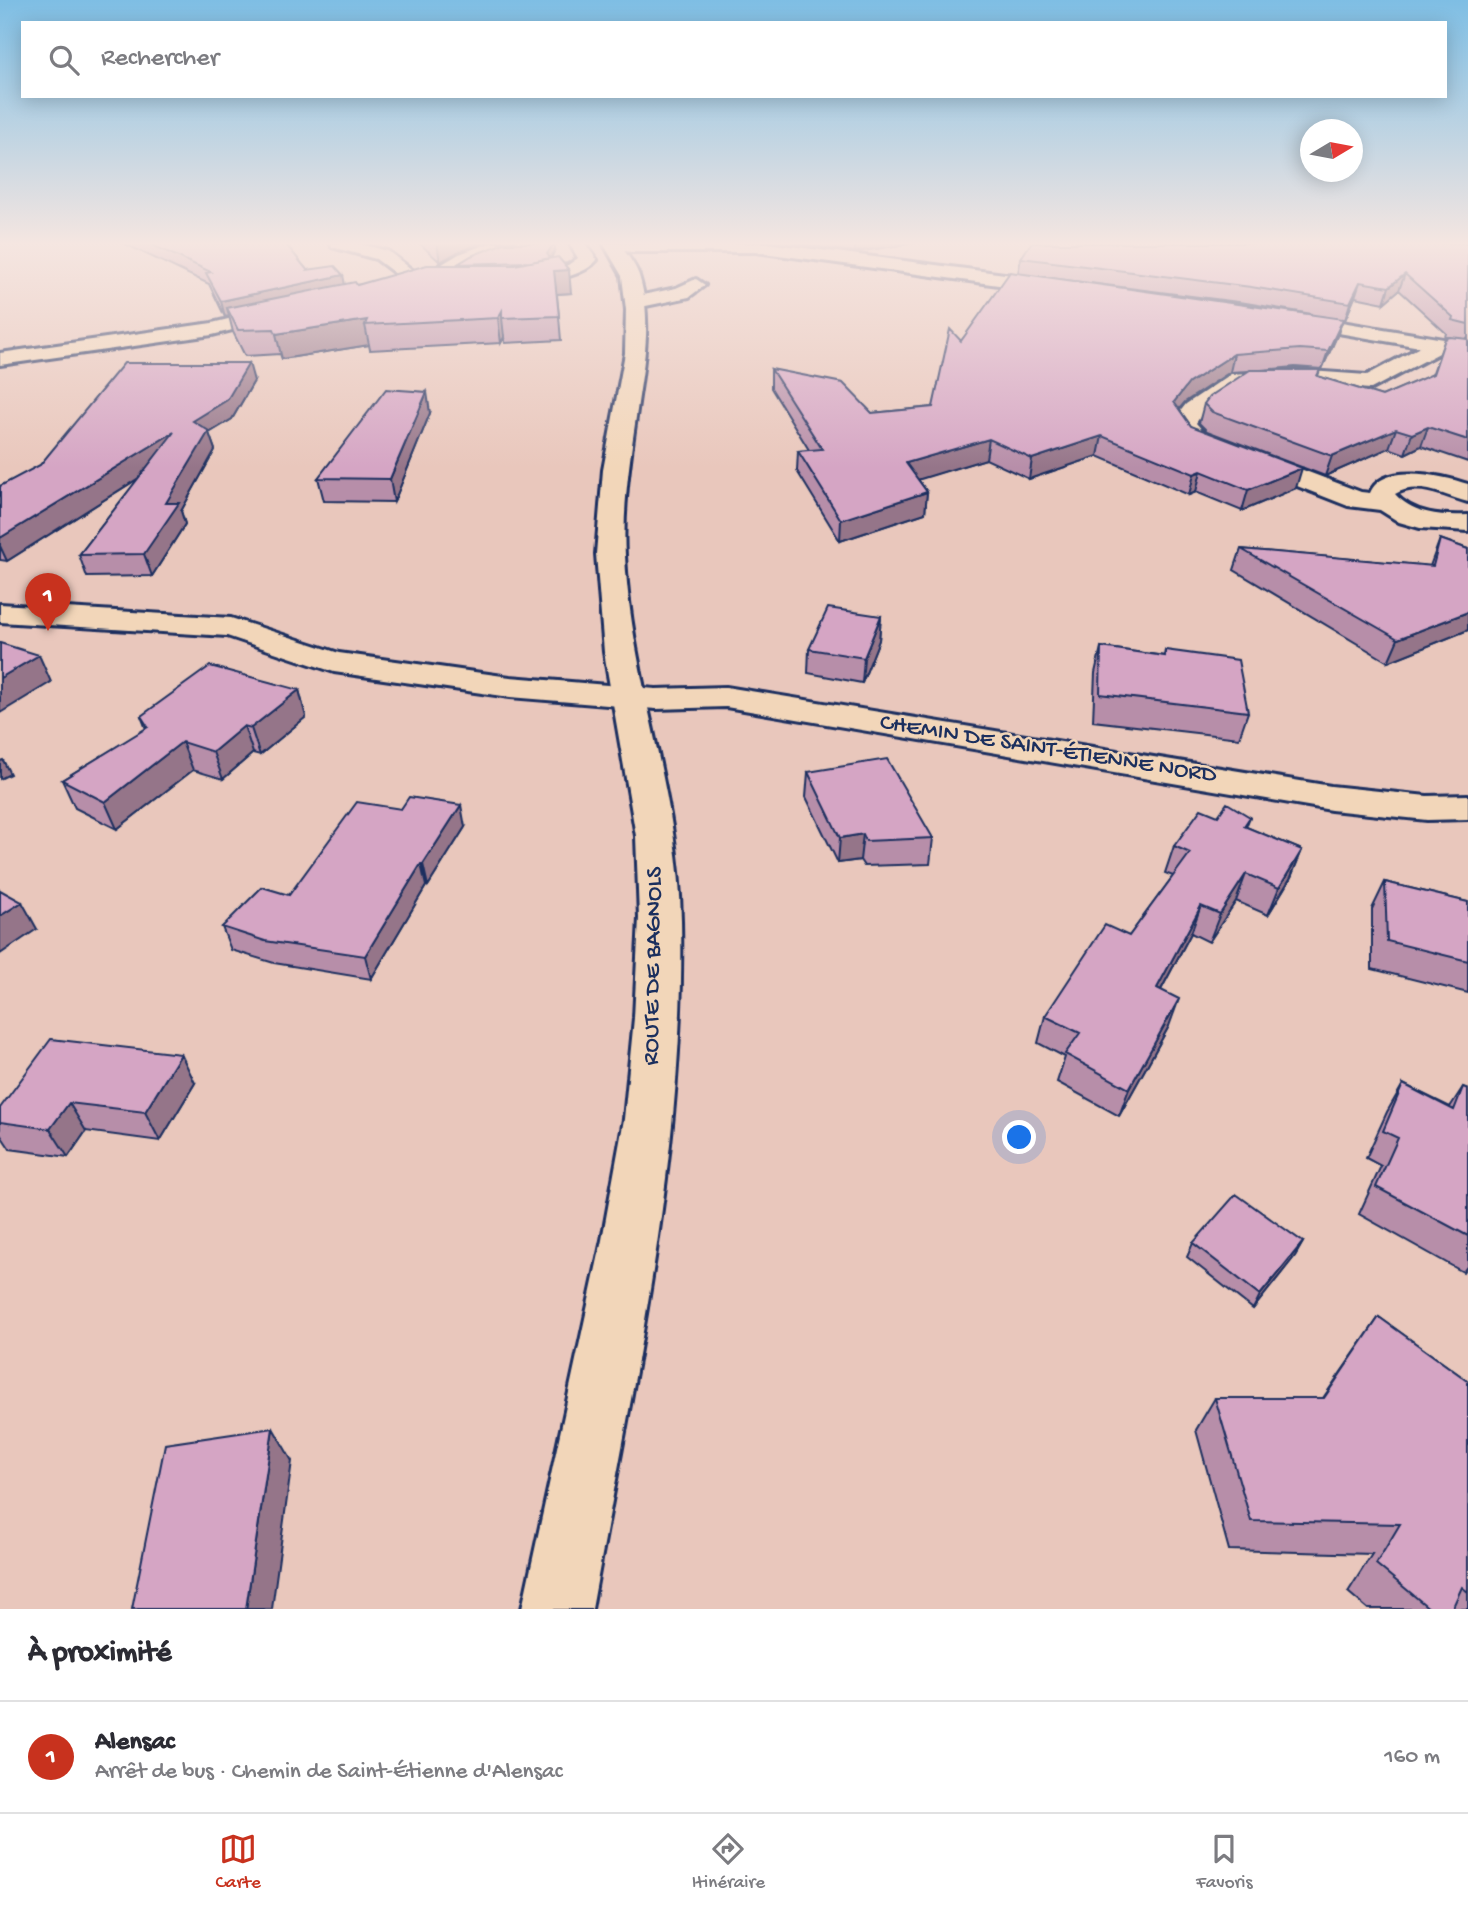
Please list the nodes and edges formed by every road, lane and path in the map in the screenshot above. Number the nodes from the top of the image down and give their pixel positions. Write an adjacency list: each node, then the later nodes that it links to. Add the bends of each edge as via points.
1 (258, 318): 6 (street, via 212,329)
2 (636, 318): 11 (street, ROUTE DE BAGNOLS, via 610,554)
3 (1284, 318): 4 (street)
4 (1441, 344): 5 (street); 8 (street, via 1371,382 1239,379 1194,409 1183,423 1196,438 1357,500)
5 (1468, 349)
6 (0, 359)
7 (1468, 494): 8 (street, via 1437,484 1405,482 1384,489)
8 (1387, 502): 9 (street, via 1429,521)
9 (1468, 523)
10 (0, 613): 11 (street, CHEMIN DE SAINT-ÉTIENNE NORD, via 231,627 334,662 510,687)
11 (628, 696): 12 (street, CHEMIN DE SAINT-ÉTIENNE NORD, via 726,696 1331,798 1427,808); 13 (street, ROUTE DE BAGNOLS, via 656,836 660,918 657,1018 649,1119 630,1240)
12 (1468, 807)
13 (557, 1609)

